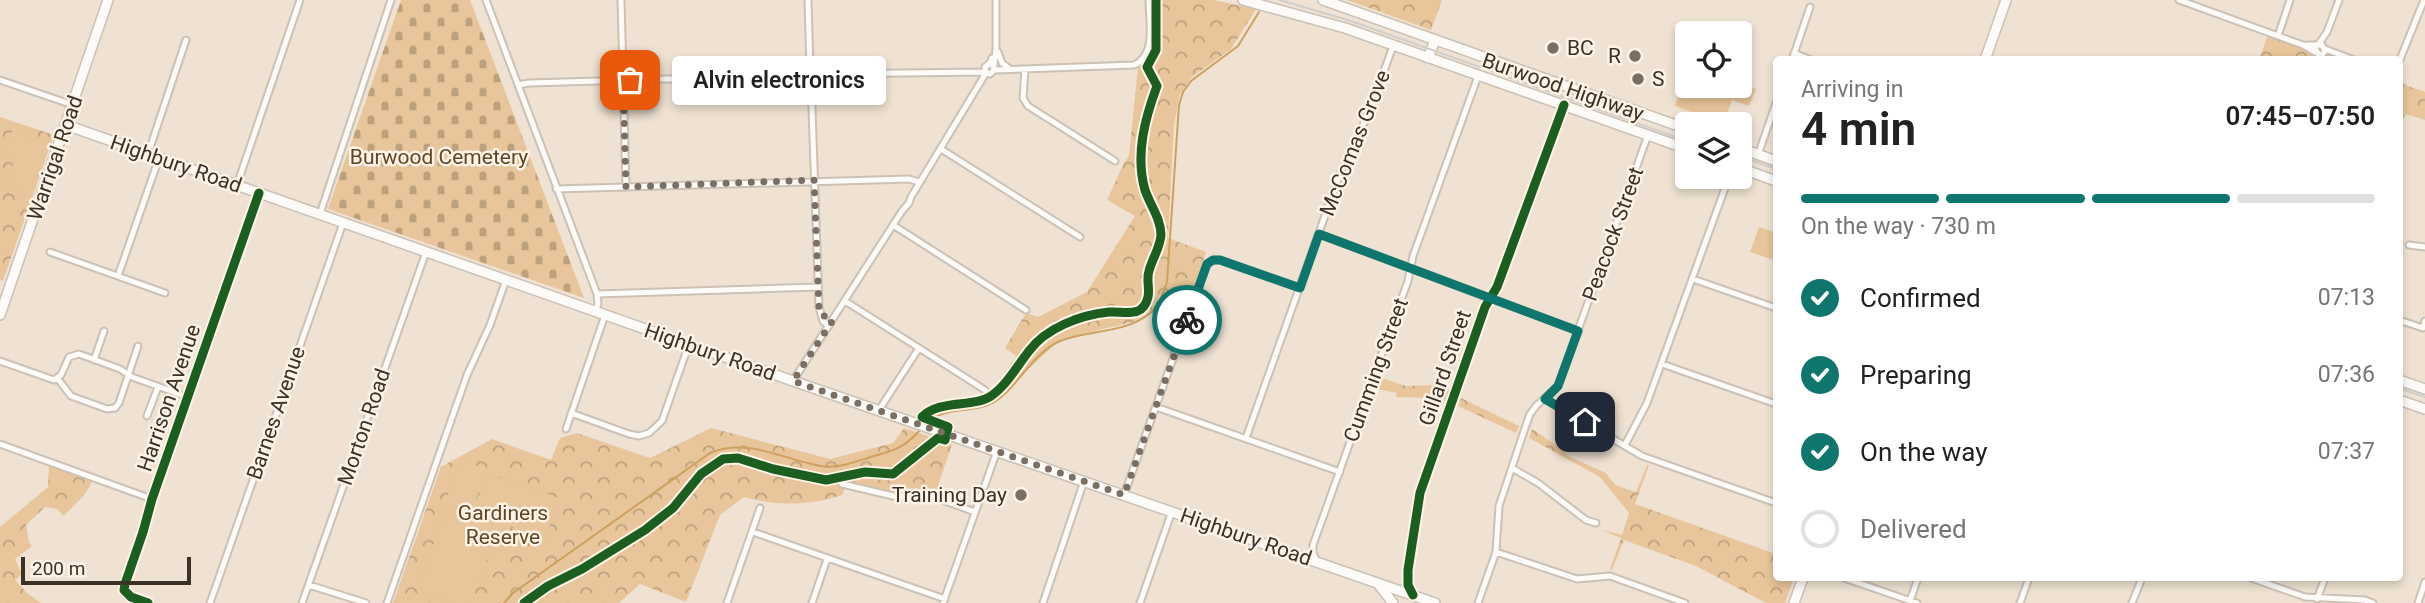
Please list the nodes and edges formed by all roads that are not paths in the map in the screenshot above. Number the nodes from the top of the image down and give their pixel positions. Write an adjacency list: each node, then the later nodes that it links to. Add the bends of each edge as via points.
1 (108, 0): 43 (main road, Warrigal Road)
2 (300, 0): 61 (street)
3 (391, 0): 66 (street)
4 (486, 0): 41 (street)
5 (621, 0): 38 (street)
6 (808, 0): 29 (street)
7 (996, 0): 22 (street)
8 (1243, 0): 21 (main road, Burwood Highway)
9 (1323, 0): 20 (main road, Burwood Highway)
10 (2006, 0): 25 (main road)
11 (2179, 0): 18 (street)
12 (2290, 0): 18 (street)
13 (2339, 0): 23 (street)
14 (2424, 0): 17 (street)
15 (1149, 1): 32 (street, via 1149,44 1147,56 1140,62)
16 (1810, 8): 24 (street)
17 (2422, 14): 27 (street)
18 (2278, 36): 23 (street)
19 (186, 40): 52 (street)
20 (1435, 40): 28 (main road); 47 (main road, Burwood Highway)
21 (1393, 46): 28 (main road, Burwood Highway); 69 (street, McComas Grove)
22 (996, 49): 30 (street); 31 (street)
23 (2320, 52): 26 (street)
24 (1793, 56)
25 (1986, 56)
26 (2344, 56)
27 (2402, 56)
28 (1428, 58): 36 (main road, Burwood Highway)
29 (810, 68): 34 (street); 35 (street)
30 (990, 68): 31 (street); 33 (street); 40 (street); 42 (street)
31 (1008, 69): 32 (street)
32 (1025, 69): 56 (street, via 1023,98 1028,106)
33 (971, 70): 34 (street); 40 (street)
34 (817, 74): 39 (street)
35 (803, 75): 38 (street); 39 (street)
36 (1478, 76): 44 (main road, Burwood Highway); 75 (street, Cumming Street)
37 (0, 80): 43 (street)
38 (623, 80): 41 (street); 62 (street)
39 (811, 81): 58 (street)
40 (980, 82): 42 (street)
41 (519, 85): 63 (street)
42 (977, 89): 50 (street)
43 (73, 105): 46 (main road, Warrigal Road)
44 (1564, 105): 48 (main road, Burwood Highway); 83 (street, Gillard Street)
45 (1773, 112): 53 (street)
46 (66, 125): 52 (main road, Highbury Road); 88 (main road, Warrigal Road)
47 (1675, 125)
48 (1648, 135): 49 (main road, Burwood Highway); 93 (street, Peacock Street)
49 (1675, 145)
50 (941, 149): 60 (street); 70 (street)
51 (1752, 153): 53 (main road)
52 (148, 154): 54 (main road, Highbury Road)
53 (1758, 155): 55 (main road)
54 (159, 158): 61 (main road, Highbury Road); 76 (street)
55 (1773, 160)
56 (1115, 161)
57 (1752, 172): 59 (main road)
58 (814, 180): 60 (street); 62 (street); 79 (street)
59 (1773, 180)
60 (919, 182): 68 (street)
61 (237, 185): 65 (main road, Highbury Road)
62 (626, 187): 63 (street)
63 (556, 189): 82 (street)
64 (1725, 189): 77 (street)
65 (259, 193): 66 (main road, Highbury Road); 109 (street, Harrison Avenue)
66 (320, 214): 67 (main road, Highbury Road)
67 (343, 223): 73 (main road, Highbury Road); 157 (street, Barnes Avenue)
68 (893, 225): 84 (street); 86 (street)
69 (1319, 234): 75 (street); 80 (street, McComas Grove)
70 (1080, 237)
71 (2409, 246): 72 (street)
72 (2425, 247)
73 (426, 252): 78 (main road, Highbury Road); 149 (street, Morton Road)
74 (50, 253): 76 (street)
75 (1411, 268): 83 (street); 124 (street, Cumming Street)
76 (118, 276): 81 (street)
77 (1693, 279): 85 (street); 100 (street)
78 (506, 280): 87 (main road, Highbury Road); 160 (street, via 467,375)
79 (817, 287): 82 (street); 91 (street, via 820,314 823,321)
80 (1300, 288): 113 (street, via 1220,260 1207,264); 119 (street, McComas Grove)
81 (165, 293)
82 (597, 293): 87 (street)
83 (1491, 298): 93 (street); 140 (street, Gillard Street, via 1420,494)
84 (845, 301): 91 (street); 96 (street)
85 (1773, 307)
86 (1026, 310)
87 (600, 313): 94 (main road, Highbury Road); 116 (street)
88 (0, 316)
89 (2403, 321): 90 (street, via 2423,328)
90 (2425, 321)
91 (831, 323): 104 (street)
92 (104, 331): 98 (street)
93 (1578, 331): 110 (street, Peacock Street, via 1558,386)
94 (689, 344): 104 (main road, Highbury Road); 116 (street, via 662,421 649,433 629,434)
95 (138, 346): 102 (street)
96 (919, 348): 108 (street); 115 (street)
97 (0, 356): 101 (street)
98 (94, 359): 102 (street); 103 (street, via 71,355)
99 (0, 361): 101 (street)
100 (1662, 364): 112 (street); 121 (street)
101 (10, 365): 103 (street)
102 (129, 376): 103 (street, via 119,403 109,410 69,394); 106 (street)
103 (58, 379)
104 (793, 381): 115 (main road, Highbury Road)
105 (2403, 381): 107 (main road)
106 (158, 387): 109 (street); 117 (street)
107 (2425, 389)
108 (985, 390)
109 (188, 397): 128 (street, Harrison Avenue)
110 (1545, 399): 121 (street); 123 (street, Peacock Street, via 1530,414)
111 (2403, 401): 114 (main road)
112 (1773, 403)
113 (1156, 407): 119 (street); 127 (street)
114 (2425, 409)
115 (879, 410): 122 (main road, Highbury Road)
116 (571, 413): 118 (street)
117 (147, 416)
118 (566, 429)
119 (1246, 438): 124 (street)
120 (0, 443): 128 (street)
121 (1625, 445): 129 (street, via 1650,459)
122 (997, 451): 125 (main road, Highbury Road); 132 (street)
123 (1512, 468): 133 (street); 136 (street, Peacock Street, via 1499,506)
124 (1340, 472): 135 (street, Cumming Street)
125 (1084, 481): 127 (main road, Highbury Road); 163 (street)
126 (842, 484): 132 (street, via 893,496 934,497)
127 (1124, 495): 131 (main road, Highbury Road)
128 (152, 497): 156 (street, Harrison Avenue, via 124,588 128,596)
129 (1773, 502)
130 (760, 508): 134 (street)
131 (1172, 511): 137 (main road, Highbury Road); 164 (street)
132 (975, 512): 154 (street)
133 (1596, 523)
134 (753, 532): 138 (street); 161 (street)
135 (1313, 545): 137 (street); 139 (street)
136 (1496, 552): 167 (street, Peacock Street); 168 (street, via 1577,579 1610,576)
137 (1296, 555): 139 (main road, Highbury Road)
138 (827, 559): 154 (street); 162 (street)
139 (1318, 562): 150 (main road, Highbury Road)
140 (1408, 570): 151 (street, Gillard Street); 152 (street, Gillard Street)
141 (1802, 581): 169 (main road)
142 (1853, 581): 155 (street)
143 (1917, 581): 155 (street)
144 (2028, 581): 170 (street)
145 (2141, 581): 171 (street)
146 (2260, 581): 153 (street)
147 (2324, 581): 153 (street)
148 (2425, 582): 173 (street)
149 (310, 583): 158 (street, Morton Road); 159 (street)
150 (1378, 584): 151 (main road, Highbury Road); 165 (main road)
151 (1396, 590): 152 (main road, Highbury Road)
152 (1408, 597): 166 (main road, Highbury Road)
153 (2317, 599): 172 (street)
154 (944, 601)
155 (1913, 602)
156 (148, 603)
157 (210, 603)
158 (302, 603)
159 (366, 603)
160 (387, 603)
161 (727, 603)
162 (812, 603)
163 (1043, 603)
164 (1140, 603)
165 (1393, 603)
166 (1435, 603)
167 (1478, 603)
168 (1685, 603)
169 (1794, 603)
170 (2021, 603)
171 (2133, 603)
172 (2373, 603)
173 (2418, 603)

